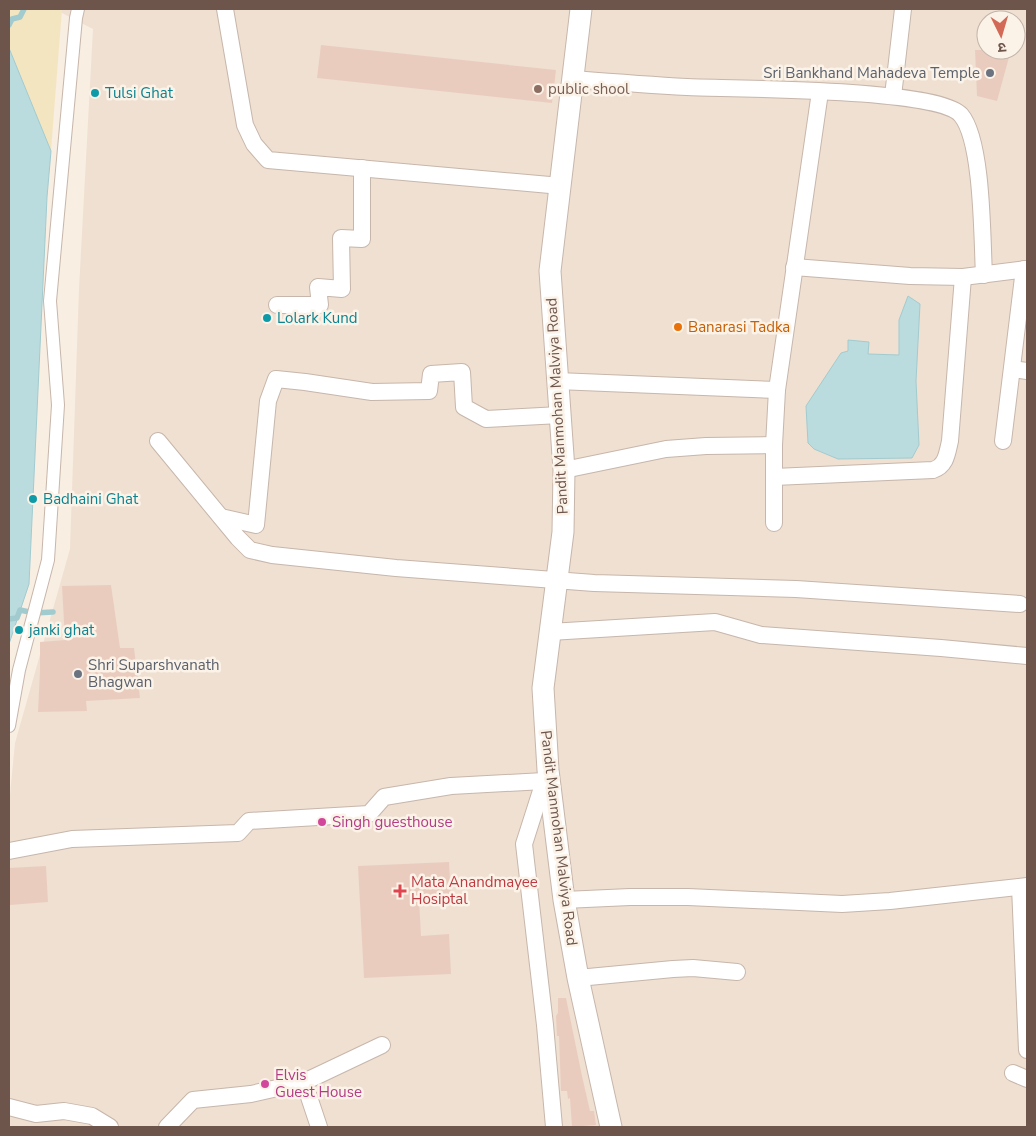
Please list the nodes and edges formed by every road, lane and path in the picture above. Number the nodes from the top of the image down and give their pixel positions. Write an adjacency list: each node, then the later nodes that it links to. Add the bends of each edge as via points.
1 (78, 9): 30 (street, via 50,301 58,405 48,560 19,670)
2 (225, 9): 8 (street, via 245,125 254,144 268,160)
3 (581, 9): 5 (street, Pandit Manmohan Malviya Road)
4 (903, 9): 7 (street)
5 (574, 79): 6 (street); 9 (street, Pandit Manmohan Malviya Road)
6 (820, 92): 7 (street); 10 (street)
7 (893, 96): 12 (street, via 952,108 961,115 972,142 979,186)
8 (362, 168): 9 (street); 14 (street, via 362,239 341,238 342,289 318,287 320,305)
9 (561, 186): 16 (street, Pandit Manmohan Malviya Road, via 550,271)
10 (794, 267): 13 (street); 17 (street)
11 (1026, 269): 12 (street); 15 (street)
12 (984, 275): 13 (street)
13 (963, 277): 23 (street, via 950,441 939,468)
14 (278, 305)
15 (1020, 370): 19 (street)
16 (558, 381): 17 (street); 18 (street, Pandit Manmohan Malviya Road)
17 (777, 390): 21 (street)
18 (560, 415): 22 (street, Pandit Manmohan Malviya Road); 24 (street, via 486,419 464,407 462,372 431,374 429,391 372,392 276,379 268,401 256,524)
19 (1003, 441)
20 (158, 442): 24 (street)
21 (774, 445): 22 (street, via 666,449); 23 (street)
22 (564, 470): 26 (street, Pandit Manmohan Malviya Road, via 563,532)
23 (774, 477): 25 (street)
24 (220, 517): 26 (street, via 250,550 272,555)
25 (774, 523)
26 (556, 581): 27 (street, via 796,589); 28 (street, Pandit Manmohan Malviya Road)
27 (1020, 604)
28 (550, 632): 29 (street, via 715,622 761,635); 31 (street, Pandit Manmohan Malviya Road, via 543,688)
29 (1027, 656)
30 (9, 726)
31 (546, 776): 32 (street, via 384,797 369,814 249,821 238,833 72,839); 34 (street, Pandit Manmohan Malviya Road); 44 (street, via 524,844)
32 (9, 851)
33 (1024, 887): 34 (street, via 842,904 688,897); 38 (street)
34 (564, 900): 36 (street, Pandit Manmohan Malviya Road)
35 (737, 972): 36 (street, via 693,968)
36 (578, 978): 45 (street, Pandit Manmohan Malviya Road)
37 (382, 1045): 39 (street)
38 (1027, 1050)
39 (304, 1082): 42 (street, via 251,1094 193,1100); 43 (street)
40 (9, 1106): 41 (street, via 36,1114 64,1111 92,1116)
41 (110, 1127)
42 (167, 1127)
43 (319, 1127)
44 (554, 1127)
45 (611, 1127)

